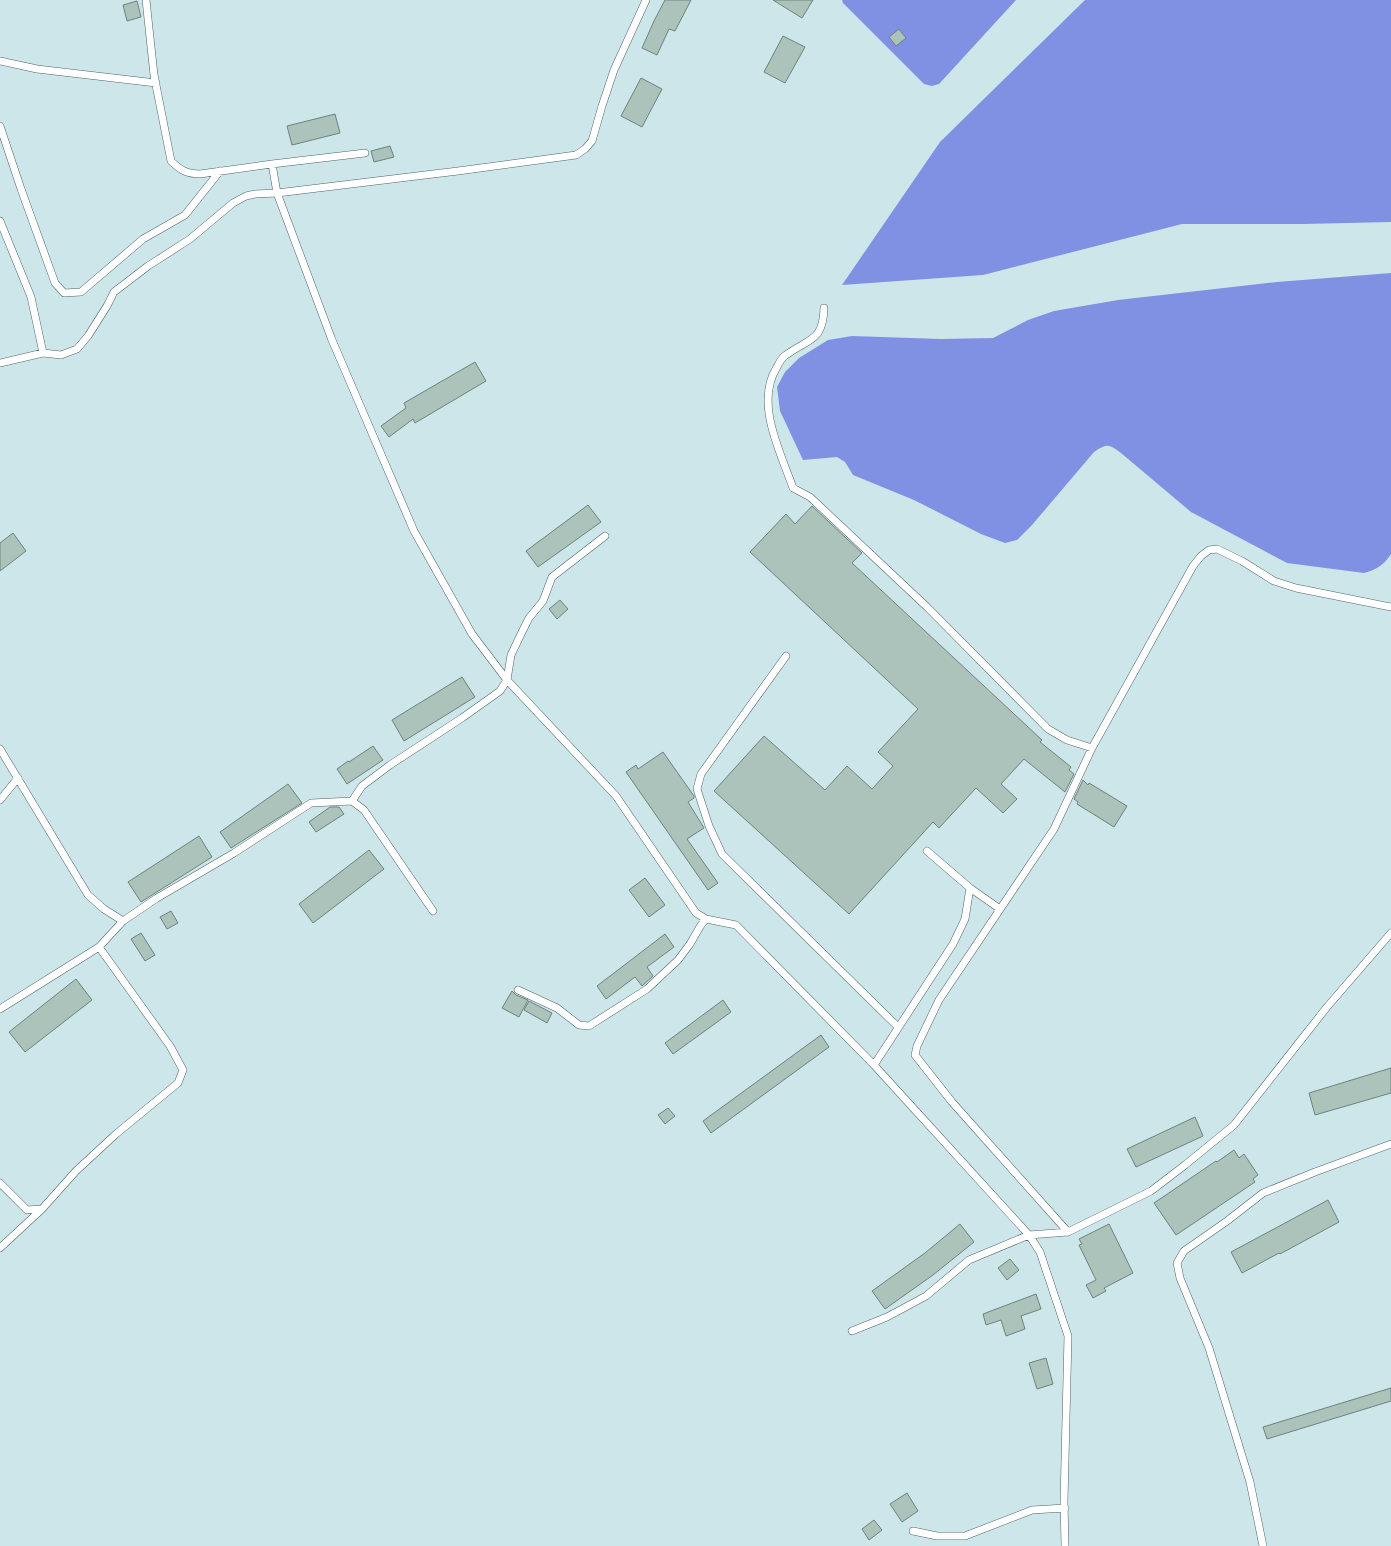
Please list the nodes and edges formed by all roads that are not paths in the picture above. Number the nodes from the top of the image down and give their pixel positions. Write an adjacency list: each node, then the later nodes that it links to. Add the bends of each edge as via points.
1 (146, 0): 4 (lane)
2 (646, 0): 9 (lane, via 614,70 592,141 576,154)
3 (0, 61): 4 (lane, via 38,69)
4 (156, 83): 8 (lane, via 171,161 190,174)
5 (0, 126): 8 (lane, via 55,283 64,293 81,292 143,239 185,215)
6 (365, 153): 7 (lane)
7 (272, 164): 8 (lane); 9 (lane)
8 (220, 171)
9 (277, 192): 12 (lane, via 246,196 233,202 190,239 114,292 77,349 61,355); 17 (lane, via 332,340 414,531 472,634)
10 (0, 221): 12 (lane, via 31,297)
11 (824, 308): 18 (lane, via 818,334 784,356 772,374 768,396 770,426 793,488 810,497 1048,729 1067,740)
12 (43, 353): 13 (lane)
13 (0, 362)
14 (605, 536): 17 (lane, via 552,577 543,601 520,634)
15 (1391, 607): 18 (lane, via 1296,588 1274,581 1229,554 1217,549 1209,550 1193,566)
16 (786, 656): 33 (lane, via 701,774 697,790 722,854)
17 (507, 680): 22 (lane, via 500,692 362,786); 27 (lane, via 616,796 696,913)
18 (1092, 748): 25 (lane, via 1054,829)
19 (0, 749): 20 (lane)
20 (18, 778): 21 (lane); 28 (lane, via 88,895)
21 (0, 800)
22 (352, 801): 26 (lane, via 364,810); 28 (lane, via 311,803)
23 (927, 852): 24 (lane)
24 (970, 888): 25 (lane); 33 (lane, via 965,919 953,944)
25 (1000, 909): 38 (lane, via 940,1000 915,1055 952,1102)
26 (433, 911)
27 (706, 919): 31 (lane, via 678,960 647,989 589,1026 579,1025 557,1008); 34 (lane, via 736,925)
28 (123, 921): 30 (lane)
29 (1391, 933): 38 (lane, via 1327,1007 1234,1125 1151,1190)
30 (99, 947): 32 (lane); 37 (lane, via 170,1046 183,1070 178,1083 76,1171)
31 (518, 990)
32 (0, 1009)
33 (898, 1027): 34 (lane)
34 (874, 1065): 39 (lane)
35 (1391, 1144): 45 (lane, via 1263,1193 1184,1251 1177,1263 1209,1348 1245,1464)
36 (0, 1183): 37 (lane, via 27,1210)
37 (42, 1209): 40 (lane)
38 (1068, 1232): 39 (lane)
39 (1029, 1235): 41 (lane, via 969,1260 926,1296); 42 (lane, via 1040,1252 1068,1336)
40 (0, 1248)
41 (852, 1331)
42 (1065, 1508): 43 (lane, via 1032,1510 965,1536 937,1536); 44 (lane)
43 (914, 1531)
44 (1065, 1546)
45 (1262, 1546)

